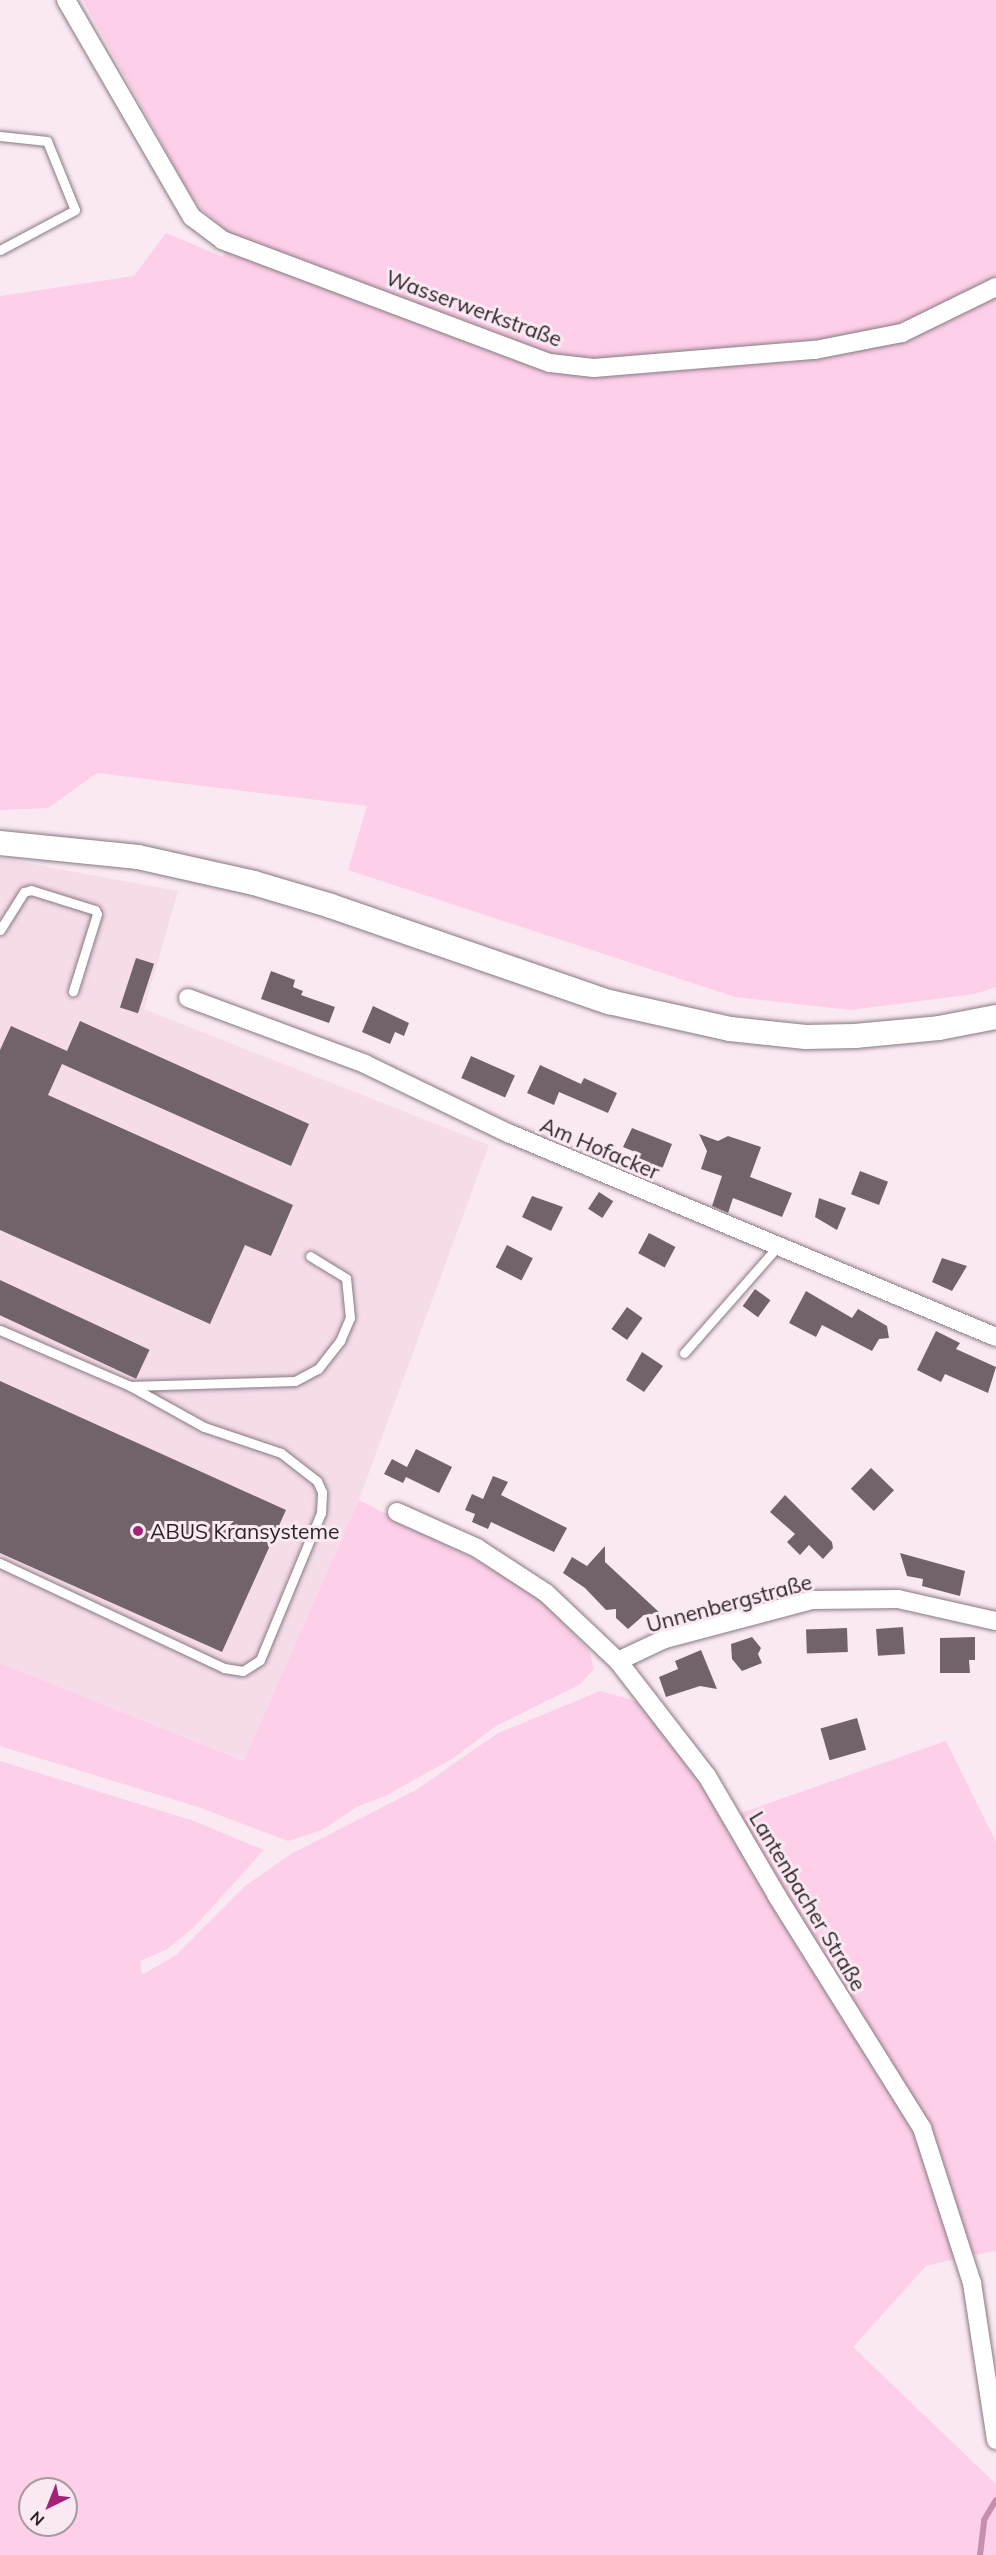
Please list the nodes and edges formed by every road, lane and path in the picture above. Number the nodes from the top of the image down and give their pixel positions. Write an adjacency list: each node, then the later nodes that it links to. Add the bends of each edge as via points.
1 (66, 0): 4 (street, Wasserwerkstraße, via 192,217 222,240 550,363 594,368 815,350 902,333)
2 (0, 136): 3 (lane, via 47,141 75,210)
3 (0, 250)
4 (996, 287)
5 (0, 843): 9 (main road, via 138,857 254,883 609,1002 684,1021 770,1034 845,1036 939,1028)
6 (0, 930): 7 (lane, via 24,892 31,890 95,910)
7 (73, 991)
8 (188, 998): 10 (street, Am Hofacker, via 365,1064 508,1133)
9 (996, 1017)
10 (777, 1247): 13 (street, Am Hofacker); 14 (lane)
11 (310, 1256): 15 (lane, via 346,1278 350,1318 340,1341 318,1369 295,1381)
12 (0, 1330): 15 (lane)
13 (996, 1337)
14 (684, 1353)
15 (130, 1386): 17 (lane, via 204,1427 281,1453 317,1480 322,1492 321,1513 260,1660 243,1671 224,1668)
16 (397, 1512): 19 (street, Lantenbacher Straße, via 511,1567 546,1593)
17 (0, 1563)
18 (996, 1621): 19 (street, Unnenbergstraße, via 898,1599 813,1600 665,1639)
19 (618, 1660): 20 (street, Lantenbacher Straße, via 707,1776 922,2128 972,2283)
20 (996, 2440)

